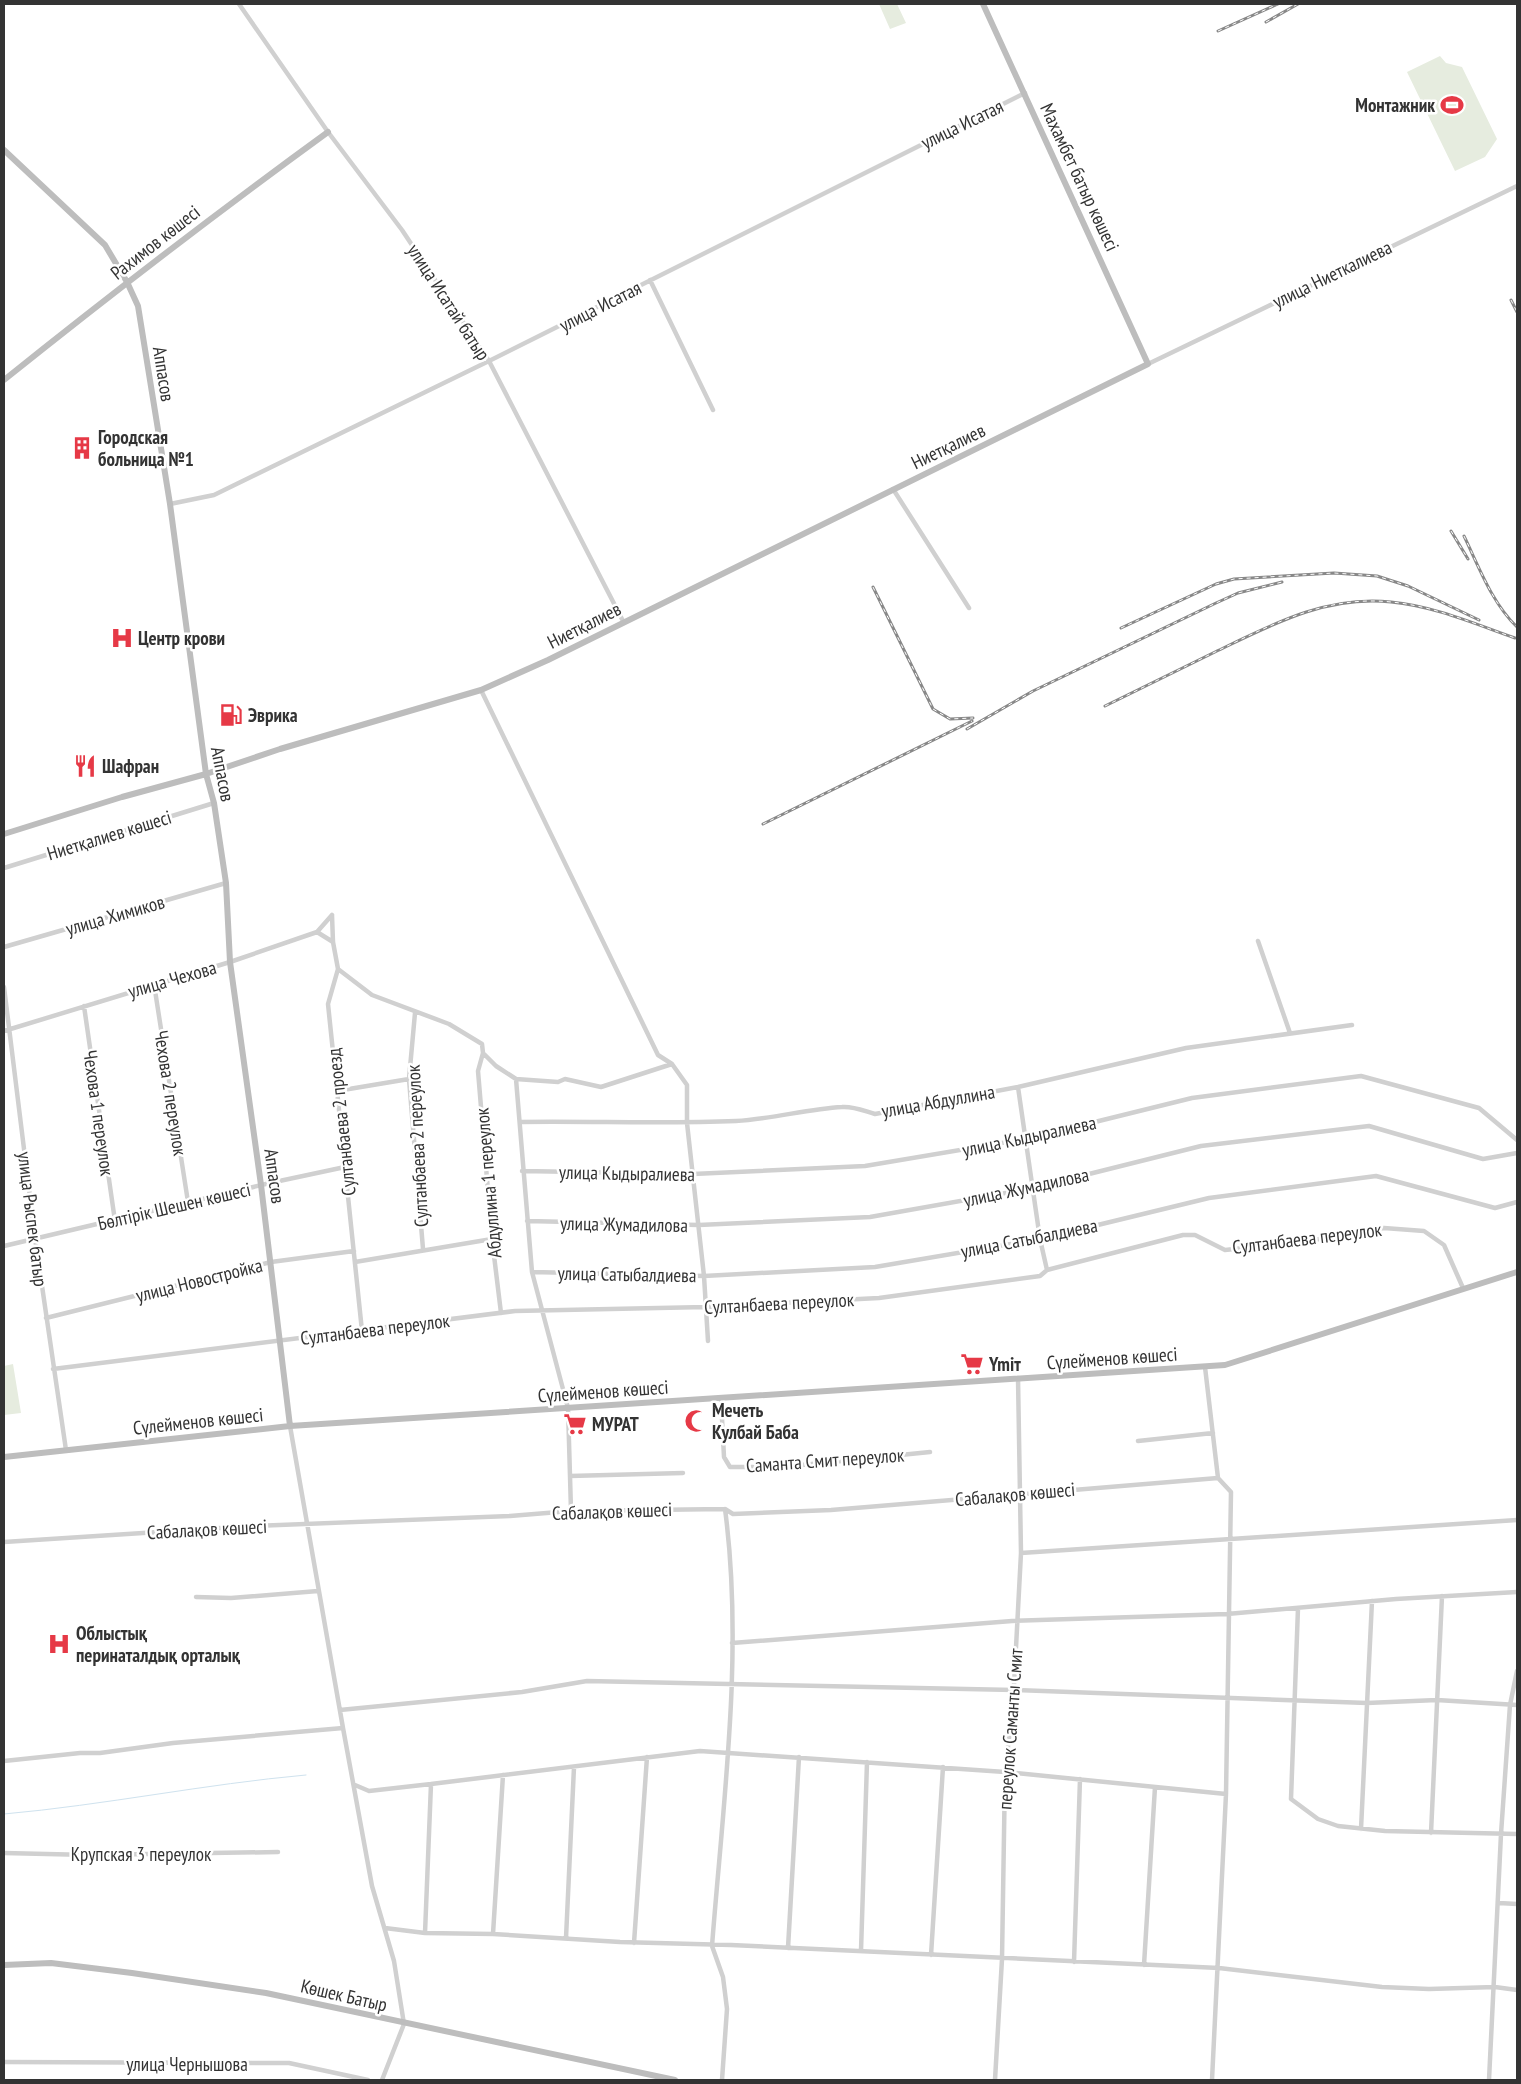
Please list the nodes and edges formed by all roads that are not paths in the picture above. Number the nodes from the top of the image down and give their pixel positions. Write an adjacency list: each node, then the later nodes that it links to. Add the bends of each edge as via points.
1 (239, 4): 4 (street, улица Исатай батыр)
2 (983, 4): 3 (street, Махамбет батыр көшесі)
3 (1025, 93): 7 (street, улица Исатая); 10 (street, Махамбет батыр көшесі)
4 (328, 132): 8 (street, Рахимов көшесі); 9 (street, улица Исатай батыр, via 402,230)
5 (4, 150): 8 (street, Аппасов, via 106,245)
6 (1517, 186): 10 (street, улица Ниеткалиева)
7 (650, 280): 9 (street, улица Исатая); 12 (street)
8 (127, 282): 11 (street, Рахимов көшесі); 14 (street, Аппасов, via 138,306)
9 (489, 361): 14 (street, улица Исатая, via 214,495); 16 (street, улица Исатай батыр)
10 (1148, 364): 13 (street, Ниетқалиев)
11 (4, 380)
12 (713, 410)
13 (893, 489): 15 (street); 16 (street, Ниетқалиев)
14 (170, 504): 18 (street, Аппасов)
15 (969, 608)
16 (623, 621): 17 (street, Ниетқалиев)
17 (481, 690): 18 (street, Ниетқалиев); 38 (street, via 658,1055)
18 (206, 774): 19 (street, Аппасов); 20 (street, Ниетқалиев)
19 (214, 803): 21 (street, Ниетқалиев көшесі); 22 (street, Аппасов)
20 (4, 834)
21 (4, 868)
22 (226, 883): 27 (street, улица Химиков); 28 (street, Аппасов)
23 (332, 915): 24 (street, улица Чехова); 26 (street, Султанбаева 2 проезд)
24 (317, 932): 26 (street); 28 (street, улица Чехова)
25 (1258, 941): 36 (street)
26 (333, 942): 29 (street, Султанбаева 2 проезд)
27 (4, 948)
28 (230, 962): 30 (street, улица Чехова); 51 (street, Аппасов)
29 (338, 969): 33 (street, via 372,995); 42 (street, Султанбаева 2 проезд, via 328,1004)
30 (154, 984): 32 (street, улица Чехова); 53 (street, Чехова 2 переулок)
31 (4, 987): 35 (street, улица Рыспек батыр)
32 (84, 1006): 35 (street, улица Чехова); 55 (street, Чехова 1 переулок)
33 (415, 1012): 37 (street, via 467,1034 482,1044); 39 (street, Султанбаева 2 переулок)
34 (1352, 1025): 36 (street, улица Абдуллина)
35 (6, 1030): 58 (street, улица Рыспек батыр)
36 (1290, 1033): 41 (street, улица Абдуллина, via 1186,1048)
37 (482, 1053): 40 (street); 60 (street, Абдуллина 1 переулок, via 478,1070)
38 (672, 1064): 40 (street, via 601,1087 565,1079 558,1082); 44 (street, via 687,1085)
39 (409, 1079): 42 (street); 62 (street, Султанбаева 2 переулок)
40 (516, 1079): 43 (street)
41 (1018, 1087): 44 (street, улица Абдуллина, via 875,1114 842,1106 763,1120); 45 (street)
42 (337, 1091): 48 (street, Султанбаева 2 проезд)
43 (520, 1122): 44 (street, улица Абдуллина); 49 (street)
44 (688, 1123): 50 (street)
45 (1026, 1140): 46 (street, улица Кыдыралиева, via 1192,1098 1361,1076 1479,1108); 50 (street, улица Кыдыралиева, via 865,1166); 52 (street)
46 (1517, 1140)
47 (1517, 1153): 52 (street, улица Жумадилова, via 1483,1159 1369,1126 1201,1146)
48 (345, 1167): 51 (street, Бөлтірік Шешен көшесі); 63 (street, Султанбаева 2 проезд)
49 (522, 1171): 50 (street, улица Кыдыралиева); 56 (street)
50 (693, 1174): 57 (street)
51 (261, 1185): 53 (street, Бөлтірік Шешен көшесі); 64 (street, Аппасов)
52 (1034, 1188): 57 (street, улица Жумадилова, via 870,1217); 59 (street)
53 (188, 1202): 55 (street, Бөлтірік Шешен көшесі)
54 (1517, 1202): 59 (street, улица Сатыбалдиева, via 1495,1208 1376,1176 1209,1198)
55 (115, 1221): 58 (street, Бөлтірік Шешен көшесі)
56 (527, 1221): 57 (street, улица Жумадилова); 67 (street)
57 (699, 1225): 69 (street)
58 (35, 1238): 61 (street, Бөлтірік Шешен көшесі); 74 (street, улица Рыспек батыр)
59 (1040, 1239): 66 (street); 69 (street, улица Сатыбалдиева, via 875,1267)
60 (492, 1240): 62 (street, Султанбаева 2 переулок); 73 (street, Абдуллина 1 переулок)
61 (4, 1246)
62 (423, 1249): 65 (street, Султанбаева 2 переулок)
63 (354, 1251): 64 (street, улица Новостройка); 65 (street, Султанбаева 2 проезд)
64 (270, 1262): 74 (street, улица Новостройка); 76 (street, Аппасов)
65 (355, 1262): 75 (street, Султанбаева 2 проезд)
66 (1047, 1270): 70 (street, Султанбаева переулок, via 1183,1235 1195,1235 1226,1250 1302,1242 1384,1228 1412,1228 1430,1233 1444,1245); 71 (street, Султанбаева переулок, via 1040,1276 879,1298)
67 (532, 1272): 69 (street, улица Сатыбалдиева); 72 (street)
68 (1517, 1272): 70 (street, Сүлейменов көшесі)
69 (704, 1276): 71 (street)
70 (1463, 1288): 78 (street, Сүлейменов көшесі, via 1244,1360)
71 (706, 1307): 72 (street, Султанбаева переулок); 77 (street)
72 (541, 1310): 73 (street, Султанбаева переулок); 82 (street)
73 (501, 1313): 75 (street, Султанбаева переулок)
74 (46, 1318): 79 (street, улица Рыспек батыр)
75 (362, 1330): 76 (street, Султанбаева переулок)
76 (278, 1341): 79 (street, Султанбаева переулок); 83 (street, Аппасов)
77 (708, 1341)
78 (1205, 1366): 80 (street, Сүлейменов көшесі); 84 (street)
79 (52, 1369): 86 (street, улица Рыспек батыр)
80 (1018, 1378): 81 (street, Сүлейменов көшесі); 92 (street, переулок Саманты Смит)
81 (721, 1399): 82 (street, Сүлейменов көшесі); 87 (street, Саманта Смит переулок, via 724,1457 730,1467 782,1467)
82 (568, 1408): 83 (street, Сүлейменов көшесі); 90 (street)
83 (290, 1426): 86 (street, Сүлейменов көшесі); 96 (street)
84 (1213, 1433): 85 (street); 91 (street)
85 (1138, 1441)
86 (66, 1450): 88 (street, Сүлейменов көшесі)
87 (930, 1452)
88 (4, 1457)
89 (683, 1473): 90 (street)
90 (570, 1476): 94 (street)
91 (1218, 1478): 92 (street, Сабалақов көшесі); 97 (street, via 1231,1492)
92 (1020, 1493): 93 (street, Сабалақов көшесі, via 831,1510 733,1514); 99 (street, переулок Саманты Смит)
93 (725, 1509): 94 (street, Сабалақов көшесі); 108 (street)
94 (571, 1511): 96 (street, Сабалақов көшесі)
95 (1517, 1520): 97 (street)
96 (309, 1524): 98 (street, Сабалақов көшесі); 100 (street)
97 (1230, 1540): 99 (street); 106 (street)
98 (4, 1542)
99 (1021, 1553): 107 (street, переулок Саманты Смит)
100 (318, 1591): 103 (street, via 231,1598); 118 (street)
101 (1517, 1592): 102 (street)
102 (1442, 1596): 104 (street); 114 (street)
103 (196, 1597)
104 (1372, 1601): 105 (street); 115 (street)
105 (1298, 1608): 106 (street); 113 (street)
106 (1228, 1614): 107 (street); 112 (street)
107 (1016, 1621): 108 (street); 111 (street, переулок Саманты Смит)
108 (732, 1643): 110 (street)
109 (1517, 1671): 116 (street)
110 (731, 1683): 111 (street); 118 (street, via 587,1681 522,1692); 120 (street)
111 (1014, 1690): 112 (street); 127 (street, переулок Саманты Смит)
112 (1226, 1698): 113 (street); 133 (street)
113 (1295, 1699): 115 (street); 134 (street, via 1291,1799 1318,1818 1338,1826)
114 (1437, 1700): 115 (street); 116 (street); 135 (street)
115 (1367, 1703): 134 (street)
116 (1510, 1705): 117 (street); 136 (street)
117 (1517, 1705)
118 (340, 1710): 119 (street)
119 (343, 1728): 123 (street); 130 (street)
120 (727, 1752): 121 (street, via 700,1751); 122 (street); 147 (street)
121 (647, 1757): 125 (street); 146 (street)
122 (799, 1757): 124 (street); 148 (street)
123 (4, 1761)
124 (867, 1762): 126 (street); 149 (street)
125 (574, 1767): 128 (street); 145 (street)
126 (943, 1767): 127 (street); 150 (street)
127 (1005, 1772): 129 (street); 151 (street, переулок Саманты Смит)
128 (503, 1775): 131 (street); 144 (street)
129 (1080, 1779): 132 (street); 152 (street)
130 (355, 1784): 131 (street, via 369,1791); 142 (street, via 372,1886)
131 (431, 1784): 143 (street)
132 (1155, 1787): 133 (street); 154 (street)
133 (1226, 1794): 155 (street)
134 (1361, 1829): 135 (street)
135 (1431, 1833): 136 (street)
136 (1501, 1834): 137 (street); 140 (street)
137 (1517, 1834)
138 (278, 1852): 139 (street, Крупская 3 переулок)
139 (4, 1853)
140 (1499, 1904): 141 (street); 156 (street)
141 (1517, 1904)
142 (385, 1928): 143 (street); 158 (street)
143 (424, 1933): 144 (street)
144 (493, 1934): 145 (street)
145 (566, 1938): 146 (street)
146 (634, 1943): 147 (street)
147 (712, 1946): 148 (street); 163 (street, via 723,1977 728,2009)
148 (788, 1948): 149 (street)
149 (861, 1951): 150 (street)
150 (931, 1955): 151 (street)
151 (1002, 1959): 152 (street); 164 (street, переулок Саманты Смит)
152 (1074, 1962): 154 (street)
153 (4, 1965): 158 (street, Көшек Батыр, via 51,1963 132,1973 266,1993)
154 (1144, 1965): 155 (street)
155 (1219, 1968): 156 (street, via 1382,1987); 165 (street)
156 (1496, 1987): 157 (street); 166 (street)
157 (1517, 1990)
158 (404, 2024): 161 (street); 162 (street, Көшек Батыр)
159 (4, 2062): 160 (street, улица Чернышова, via 290,2063)
160 (368, 2080)
161 (382, 2080)
162 (675, 2080)
163 (722, 2080)
164 (995, 2080)
165 (1212, 2080)
166 (1489, 2080)

